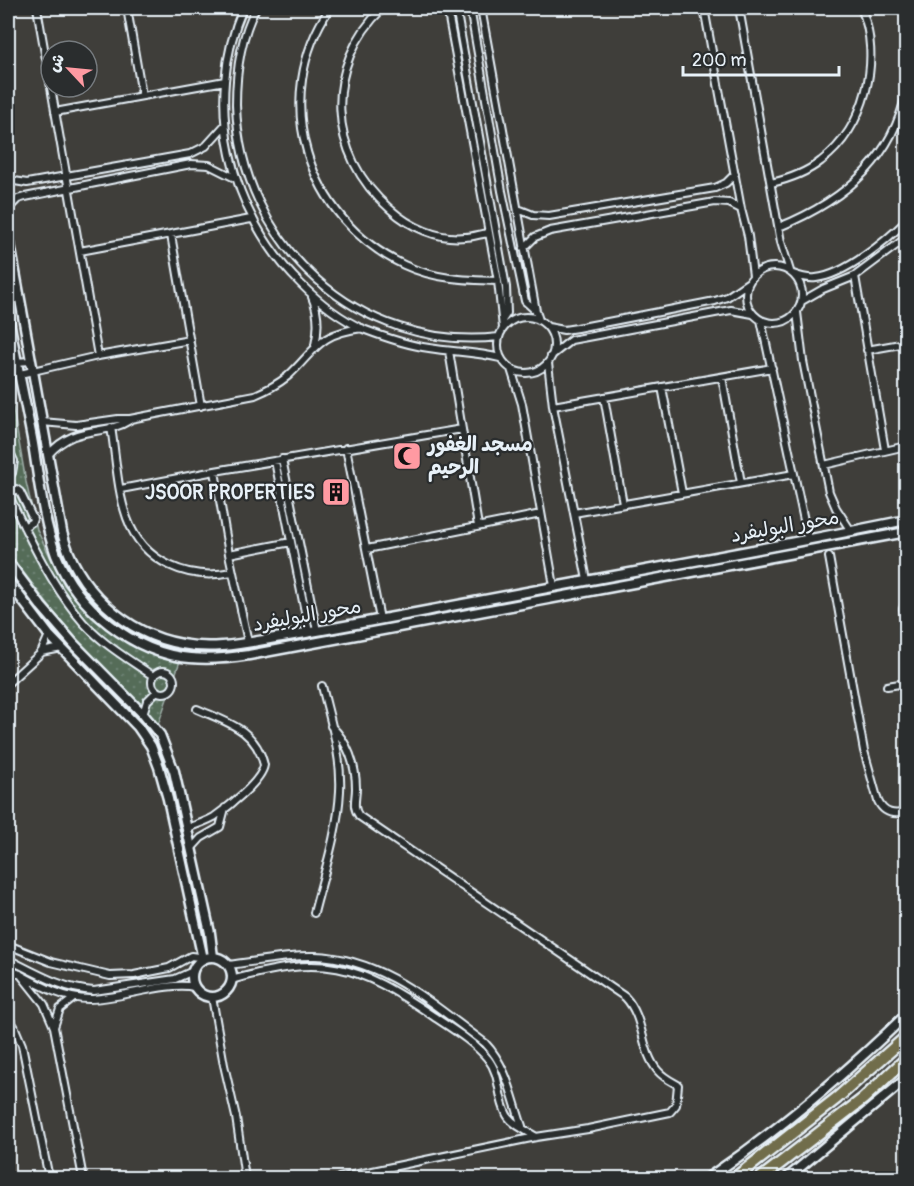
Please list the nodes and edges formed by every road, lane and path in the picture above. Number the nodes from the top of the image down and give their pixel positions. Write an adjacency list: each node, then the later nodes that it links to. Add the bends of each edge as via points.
1 (37, 8): 19 (street)
2 (127, 8): 18 (street)
3 (243, 8): 16 (street, via 232,38)
4 (256, 8): 56 (street, via 237,77 239,137 256,195 290,252 331,292 380,321 443,337)
5 (330, 8): 42 (street, via 306,56 301,94 305,144 324,194 350,227 393,260 446,278)
6 (383, 8): 34 (street, via 357,39 341,82 342,128 353,163 373,194 414,226 447,237)
7 (447, 8): 34 (street)
8 (456, 8): 49 (street, via 506,287 507,313)
9 (471, 8): 45 (street, via 525,301)
10 (481, 8): 27 (street)
11 (704, 8): 21 (street)
12 (739, 8): 25 (street)
13 (861, 8): 25 (street, via 870,54 867,86 848,132 822,160 798,175)
14 (904, 8): 15 (street)
15 (906, 16)
16 (225, 81): 18 (street); 20 (street)
17 (906, 93): 32 (street, via 892,135 863,174 824,206)
18 (142, 95): 19 (street)
19 (55, 112): 22 (street)
20 (225, 124): 22 (street, via 196,153); 23 (street)
21 (735, 174): 27 (street, via 715,188 549,216 533,215); 29 (street)
22 (66, 176): 24 (street, via 21,183); 26 (street)
23 (235, 178): 26 (street, via 209,165 191,164); 30 (street)
24 (8, 180)
25 (771, 183): 32 (street)
26 (69, 188): 28 (street, via 18,199); 38 (street)
27 (518, 208): 37 (street)
28 (8, 209)
29 (741, 209): 37 (street, via 716,202 550,231 535,237); 41 (street, via 748,236)
30 (251, 219): 35 (street); 43 (street, via 291,274)
31 (906, 222): 39 (street, via 866,255 829,275 805,278)
32 (779, 227): 39 (street)
33 (8, 233): 66 (street, محور البوليفرد)
34 (488, 233): 42 (street)
35 (171, 235): 38 (street); 57 (street)
36 (906, 238): 40 (street)
37 (524, 248): 45 (street)
38 (80, 251): 62 (street)
39 (792, 273): 41 (street, via 774,267 759,271); 44 (street, via 801,287)
40 (855, 276): 44 (street); 60 (street)
41 (751, 279): 48 (street, via 746,295); 52 (street, via 728,297 715,301 577,328)
42 (498, 281): 49 (street)
43 (310, 293): 53 (street); 59 (street, via 318,318)
44 (802, 301): 46 (street)
45 (536, 311): 50 (street)
46 (797, 312): 51 (street, via 784,322); 88 (street)
47 (8, 314): 55 (street, محور البوليفرد)
48 (753, 314): 51 (street); 64 (street, via 731,310 571,340)
49 (502, 320): 54 (street)
50 (539, 320): 52 (street); 54 (street, via 517,318)
51 (761, 320): 68 (street)
52 (548, 327): 64 (street, via 554,341)
53 (363, 328): 59 (street, via 338,333); 61 (street, via 409,345)
54 (503, 328): 56 (street)
55 (9, 334): 67 (street, محور البوليفرد)
56 (499, 337): 63 (street)
57 (190, 340): 62 (street); 75 (street)
58 (906, 343): 60 (street)
59 (315, 346): 75 (street, via 271,387 237,400)
60 (867, 350): 84 (street)
61 (449, 351): 63 (street); 80 (street)
62 (98, 356): 70 (street)
63 (501, 358): 69 (street)
64 (550, 359): 69 (street, via 528,374); 76 (street)
65 (8, 360): 67 (street)
66 (31, 361): 67 (street); 70 (street, محور البوليفرد)
67 (17, 362): 71 (street, محور البوليفرد)
68 (772, 368): 72 (street); 90 (street)
69 (511, 369): 98 (street, via 522,404)
70 (33, 371): 71 (street); 78 (street, محور البوليفرد)
71 (20, 374): 103 (street, محور البوليفرد, via 48,523 64,573 75,591 124,634 146,646 183,657 260,653)
72 (722, 377): 73 (street); 92 (street)
73 (663, 387): 74 (street); 94 (street)
74 (604, 397): 76 (street); 96 (street)
75 (201, 406): 77 (street)
76 (553, 406): 97 (street)
77 (130, 419): 78 (street, via 76,425); 79 (street)
78 (42, 422): 85 (street, محور البوليفرد)
79 (111, 427): 85 (street, via 74,435); 93 (street)
80 (462, 429): 83 (street); 100 (street)
81 (906, 446): 84 (street)
82 (8, 448): 91 (street, via 14,461)
83 (346, 448): 86 (street); 106 (street)
84 (885, 450): 88 (street)
85 (48, 455): 119 (street, محور البوليفرد, via 68,552 82,579 101,601 133,626 171,642 202,647)
86 (282, 459): 87 (street); 116 (street)
87 (275, 461): 89 (street); 105 (street)
88 (824, 465): 102 (street, via 832,500)
89 (215, 471): 93 (street); 107 (street)
90 (794, 474): 92 (street); 104 (street)
91 (8, 478)
92 (741, 483): 94 (street)
93 (121, 489): 110 (street, via 131,528 160,561 202,576)
94 (682, 493): 96 (street)
95 (8, 494): 101 (street); 101 (street, via 18,489 25,500 33,519)
96 (623, 504): 97 (street)
97 (574, 513): 111 (street)
98 (541, 514): 100 (street); 113 (street)
99 (906, 520): 102 (street, محور البوليفرد)
100 (478, 526): 106 (street)
101 (24, 527): 124 (street, via 77,616)
102 (850, 531): 104 (street, محور البوليفرد)
103 (906, 532)
104 (808, 540): 111 (street, محور البوليفرد)
105 (291, 542): 107 (street); 116 (street)
106 (367, 549): 115 (street)
107 (229, 554): 110 (street)
108 (829, 557): 136 (street, via 864,751 878,801 888,812)
109 (8, 562): 131 (street, via 61,628)
110 (232, 572): 119 (street)
111 (587, 580): 113 (street, محور البوليفرد)
112 (8, 581): 117 (street)
113 (554, 586): 115 (street, محور البوليفرد)
114 (906, 600): 118 (street)
115 (380, 620): 116 (street, محور البوليفرد)
116 (313, 631): 119 (street, محور البوليفرد)
117 (49, 635): 120 (street); 121 (street)
118 (906, 635)
119 (248, 642)
120 (62, 648): 121 (street); 141 (street, via 138,727 151,746 168,799)
121 (41, 653): 125 (street)
122 (167, 662): 123 (street)
123 (166, 671): 124 (street); 129 (street, via 174,679 173,686 164,693)
124 (153, 676): 129 (street)
125 (8, 683)
126 (906, 683): 128 (street)
127 (322, 686): 134 (street)
128 (887, 686)
129 (157, 691): 130 (street)
130 (147, 701): 131 (street); 133 (street)
131 (133, 703): 133 (street)
132 (197, 709): 135 (street, via 245,732 263,760 261,775)
133 (143, 714): 137 (street, via 160,735 170,757)
134 (331, 726): 139 (street, via 340,792); 162 (street, via 351,756 356,779 354,805 359,816 625,996 636,1011 654,1065 678,1085 676,1105 670,1112)
135 (225, 808): 137 (street); 138 (street, via 220,827)
136 (906, 812)
137 (187, 828): 138 (street)
138 (191, 849): 140 (street)
139 (314, 913)
140 (210, 933): 141 (street); 143 (street)
141 (197, 935): 145 (street)
142 (8, 945): 145 (street, via 51,962 110,975 169,968 191,956)
143 (213, 957): 145 (street); 146 (street)
144 (8, 959): 148 (street, via 54,982 94,991 175,979)
145 (203, 959): 148 (street)
146 (227, 965): 150 (street); 161 (street, via 283,957 326,957 364,965 399,981 492,1050 505,1072)
147 (8, 968): 149 (street)
148 (193, 971): 151 (street)
149 (20, 974): 153 (street); 156 (street, via 44,1004)
150 (231, 980): 152 (street, via 224,992); 161 (street, via 286,967 326,966 384,984 460,1034 487,1058 499,1080 506,1113)
151 (195, 987): 152 (street); 153 (street)
152 (212, 997): 165 (street)
153 (75, 998): 156 (street, via 60,1009)
154 (906, 1015): 167 (street, via 860,1060)
155 (8, 1017): 163 (street, via 22,1045)
156 (54, 1027): 164 (street)
157 (906, 1037): 168 (highway)
158 (906, 1059): 159 (highway)
159 (901, 1068): 169 (highway)
160 (906, 1079): 170 (street)
161 (522, 1127): 162 (street)
162 (536, 1137): 166 (street)
163 (49, 1179)
164 (83, 1179)
165 (245, 1179)
166 (339, 1179)
167 (708, 1179)
168 (735, 1179)
169 (761, 1179)
170 (787, 1179)

